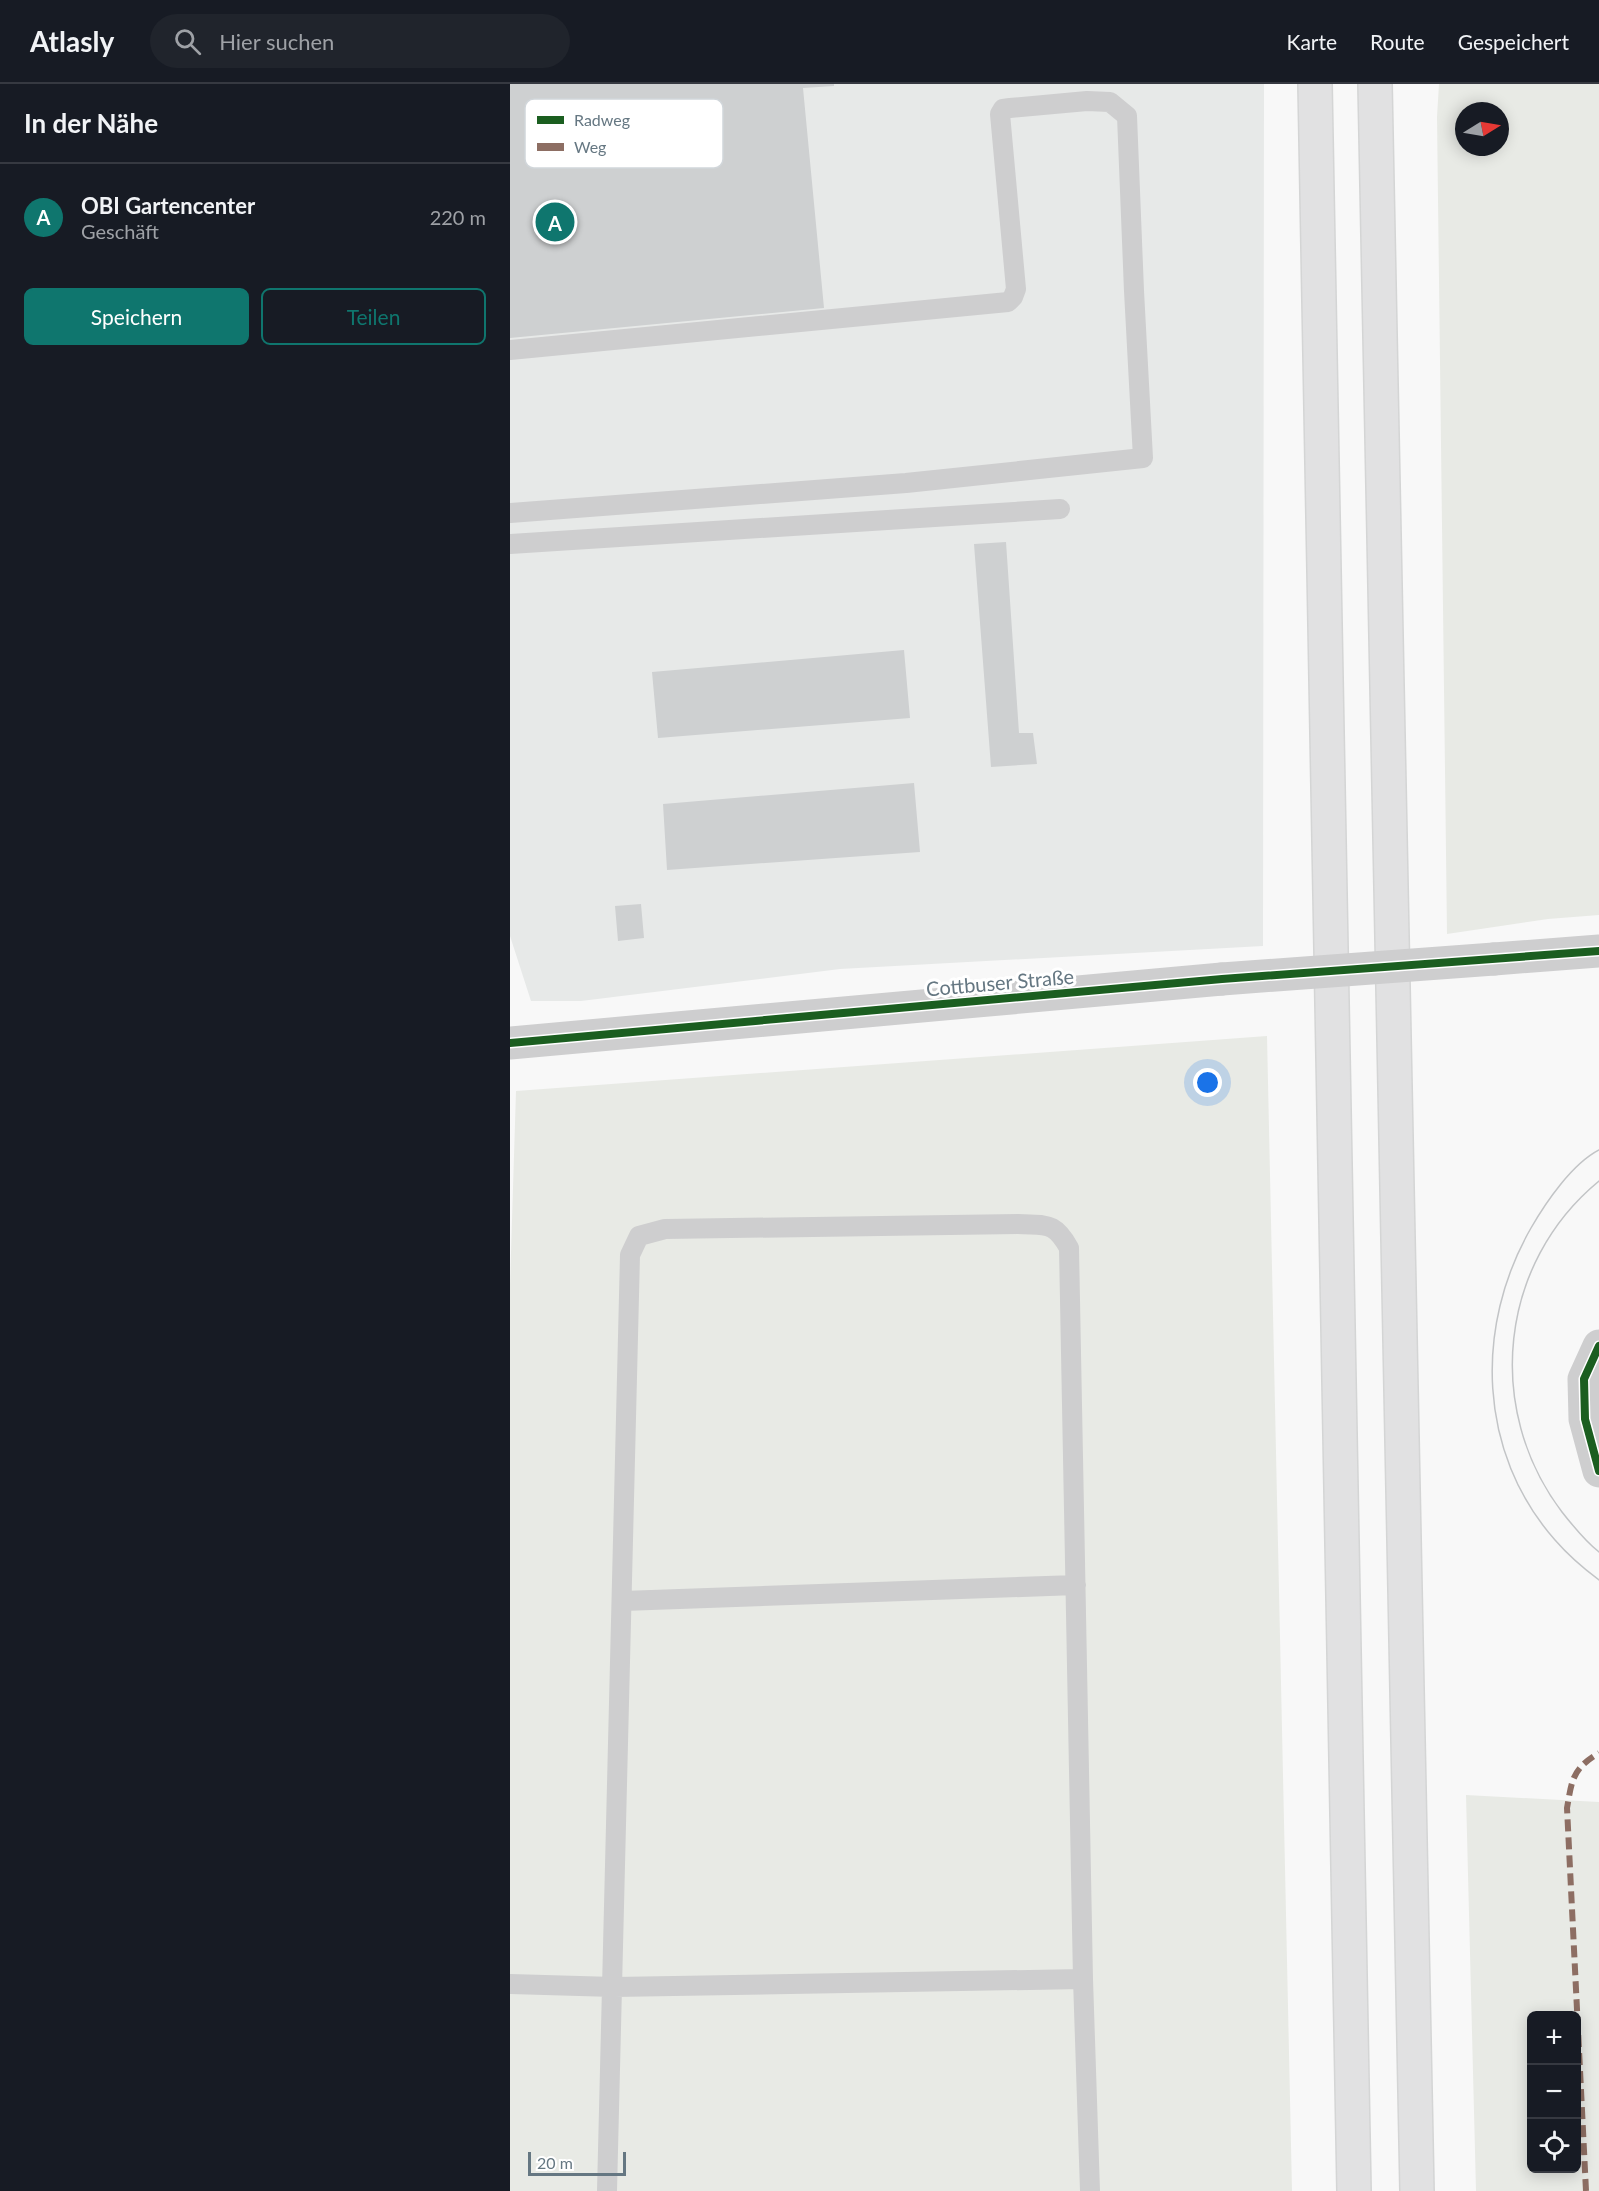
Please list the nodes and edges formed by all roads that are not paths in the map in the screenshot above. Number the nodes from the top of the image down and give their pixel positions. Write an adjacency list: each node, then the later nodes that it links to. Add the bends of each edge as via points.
1 (1315, 84): 18 (highway)
2 (1375, 84): 19 (highway)
3 (510, 350): 5 (lane, via 1008,303 1016,289 1000,123 1003,109 1110,102 1127,116 1143,458 906,483)
4 (1060, 509): 6 (lane)
5 (510, 513)
6 (510, 544)
7 (1599, 951): 8 (street, Cottbuser Straße, bridge, via 1222,979)
8 (510, 1043)
9 (1599, 1346): 10 (street, via 1584,1379 1585,1419)
10 (1599, 1471)
11 (1076, 1585): 12 (lane); 12 (lane, via 1069,1248 1060,1232 1050,1226 1018,1224 665,1229 639,1236 630,1255); 13 (lane)
12 (623, 1602): 15 (lane)
13 (1083, 1978): 15 (lane); 17 (lane)
14 (510, 1984): 15 (lane)
15 (614, 1987): 16 (lane)
16 (607, 2191)
17 (1090, 2191)
18 (1354, 2191)
19 (1417, 2191)

